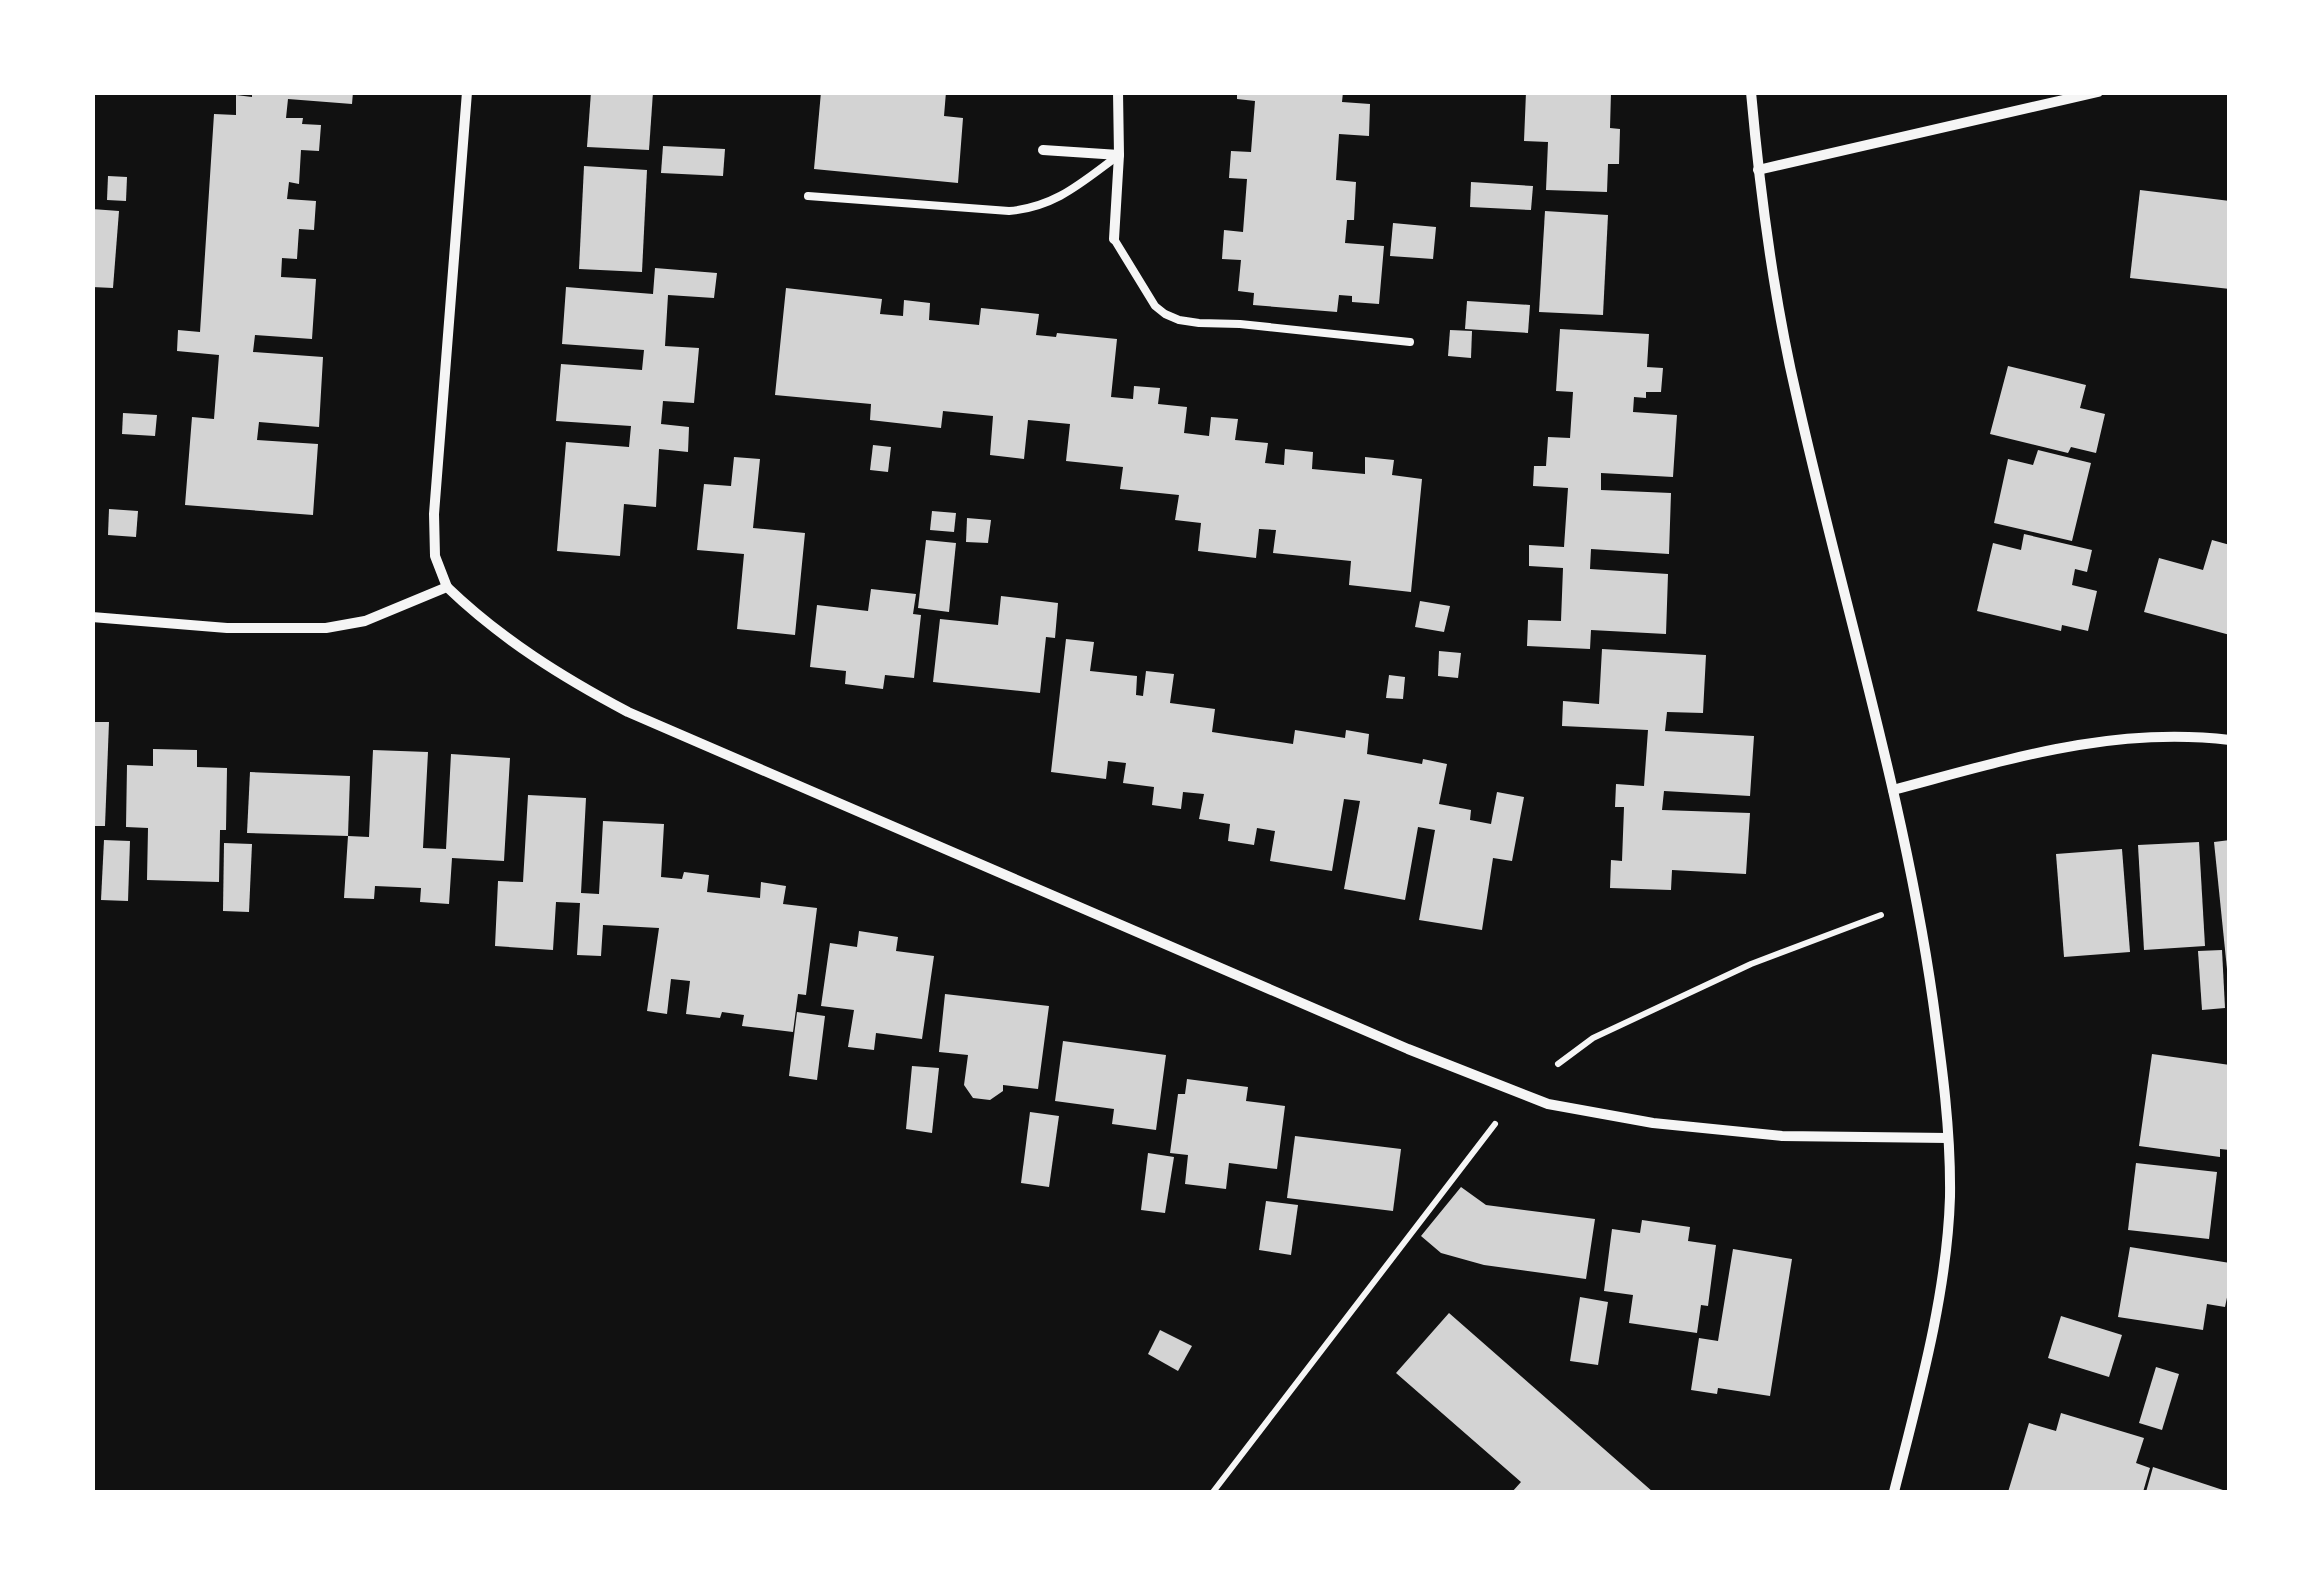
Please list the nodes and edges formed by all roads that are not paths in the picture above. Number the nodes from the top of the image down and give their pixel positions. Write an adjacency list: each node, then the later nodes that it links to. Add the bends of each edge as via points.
1 (467, 92): 11 (street, via 434,514 435,556)
2 (1118, 92): 6 (street)
3 (1752, 92): 7 (street)
4 (2098, 92): 7 (street)
5 (1044, 150): 6 (street)
6 (1119, 154): 8 (lane, via 1031,209); 9 (street)
7 (1758, 170): 14 (street, via 1796,395)
8 (808, 196)
9 (1114, 239): 10 (lane, via 1156,306 1179,320)
10 (1410, 342)
11 (447, 587): 12 (street, via 365,621 326,628); 15 (street, via 535,658 628,712 1519,1094 1580,1112 1721,1130)
12 (92, 617)
13 (2230, 740): 14 (street, via 2155,735 2084,743)
14 (1893, 790): 15 (street, via 1917,901)
15 (1948, 1138): 16 (street, via 1944,1265)
16 (1894, 1492)

